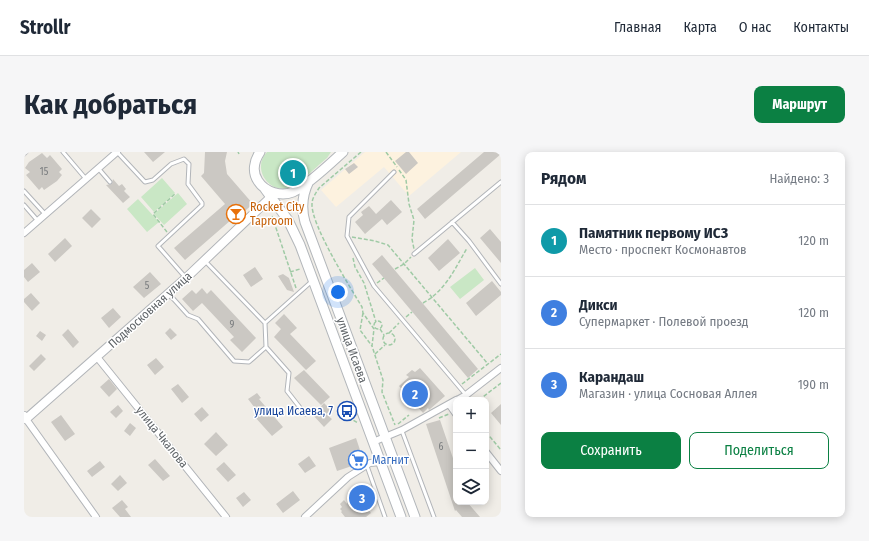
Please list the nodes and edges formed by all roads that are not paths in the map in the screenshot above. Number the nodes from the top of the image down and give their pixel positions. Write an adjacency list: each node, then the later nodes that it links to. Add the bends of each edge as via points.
1 (63, 152): 8 (lane)
2 (117, 152): 6 (street); 22 (lane, via 145,182 153,180 171,164 182,159 188,161 188,184 202,206 158,246)
3 (260, 152): 12 (main road, улица Исаева, via 254,165 257,179)
4 (343, 152): 5 (main road)
5 (336, 155): 9 (main road)
6 (98, 168): 8 (street); 10 (lane)
7 (394, 172): 30 (lane, via 349,217 347,236 374,286)
8 (86, 178): 16 (street)
9 (309, 181): 12 (main road, via 300,189 288,194); 38 (main road, улица Исаева, via 303,199 304,222)
10 (110, 182)
11 (501, 182): 18 (lane)
12 (265, 189): 14 (main road, улица Исаева)
13 (24, 191): 16 (lane)
14 (272, 198): 21 (street, Подмосковная улица); 23 (main road, улица Исаева, via 288,220)
15 (24, 205): 17 (lane)
16 (46, 214): 17 (street)
17 (38, 221): 19 (street)
18 (452, 222): 20 (lane); 24 (lane)
19 (24, 233)
20 (414, 254)
21 (205, 261): 22 (street, Подмосковная улица); 26 (lane)
22 (186, 278): 25 (street, Подмосковная улица)
23 (313, 280): 26 (lane); 39 (main road, улица Исаева)
24 (501, 284)
25 (169, 294): 27 (lane, via 188,315 198,319 234,361 248,362); 28 (street, Подмосковная улица)
26 (265, 323): 27 (lane)
27 (266, 347): 35 (lane, via 289,373 287,391)
28 (97, 357): 36 (street, Подмосковная улица); 45 (street, улица Чкалова)
29 (501, 368): 30 (street)
30 (466, 395): 31 (street)
31 (462, 397)
32 (453, 402): 33 (street)
33 (449, 404): 34 (street); 37 (street)
34 (453, 410)
35 (305, 414)
36 (25, 417): 44 (street)
37 (402, 430): 38 (street); 50 (lane)
38 (384, 438): 39 (street); 49 (main road, улица Исаева)
39 (374, 442): 41 (main road, улица Исаева)
40 (489, 456): 43 (street)
41 (381, 462): 42 (street); 48 (main road, улица Исаева)
42 (366, 465): 46 (street, via 332,490); 47 (lane)
43 (501, 471)
44 (96, 517)
45 (226, 517)
46 (304, 517)
47 (385, 517)
48 (401, 517)
49 (415, 517)
50 (434, 517)

